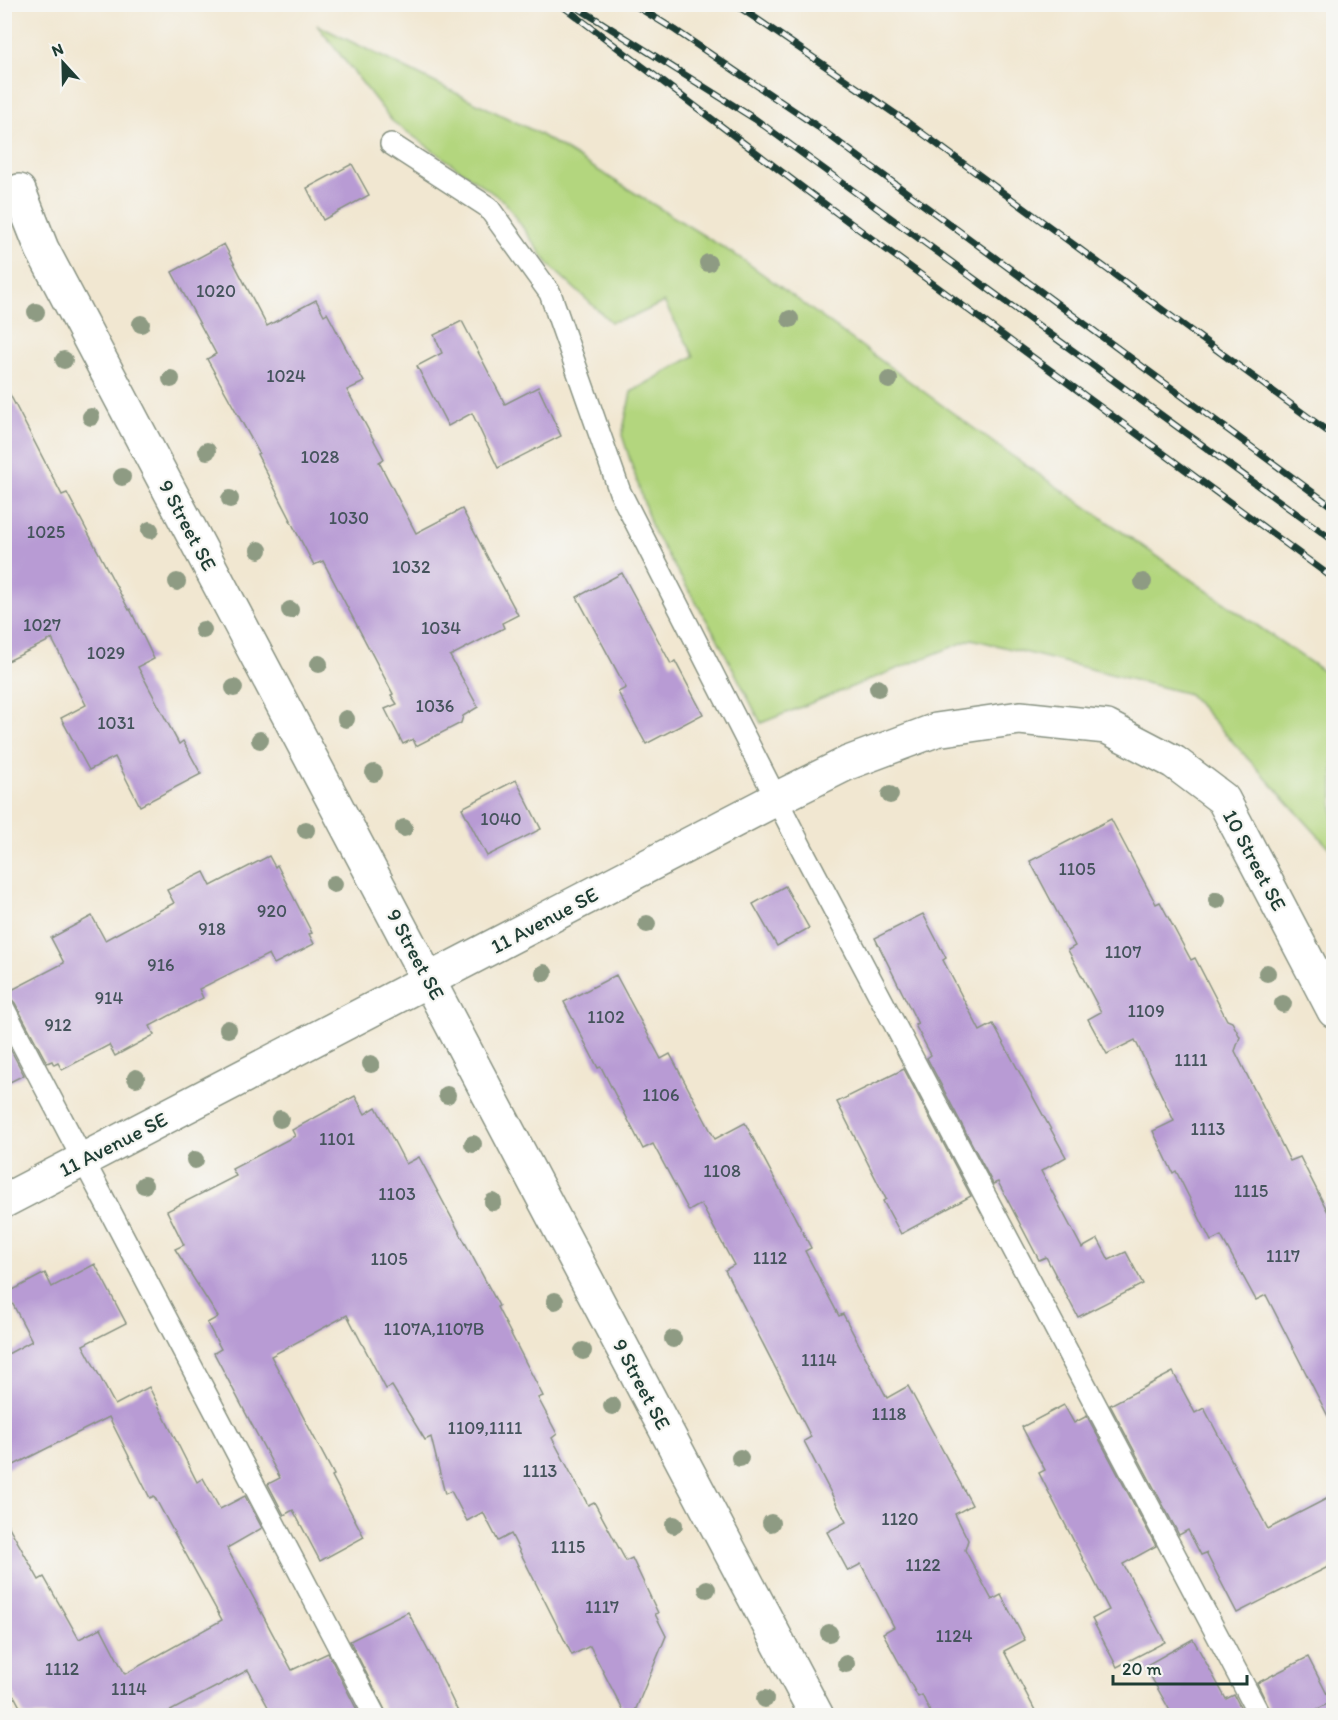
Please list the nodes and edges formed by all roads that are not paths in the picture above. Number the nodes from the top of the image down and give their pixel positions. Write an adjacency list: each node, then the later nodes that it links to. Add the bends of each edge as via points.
1 (391, 144): 4 (lane, via 488,207 550,293 620,492)
2 (19, 191): 5 (street, 9 Street SE, via 42,249)
3 (1107, 727): 4 (street, 11 Avenue SE, via 1020,718 936,730 848,763); 7 (street, 10 Street SE, via 1174,762 1222,799)
4 (776, 799): 5 (street, 11 Avenue SE); 12 (lane)
5 (429, 980): 8 (street, 11 Avenue SE); 11 (street, 9 Street SE)
6 (4, 1009): 8 (lane)
7 (1334, 1011)
8 (83, 1160): 9 (street, 11 Avenue SE); 10 (lane)
9 (4, 1201)
10 (375, 1716)
11 (817, 1716)
12 (1260, 1716)

